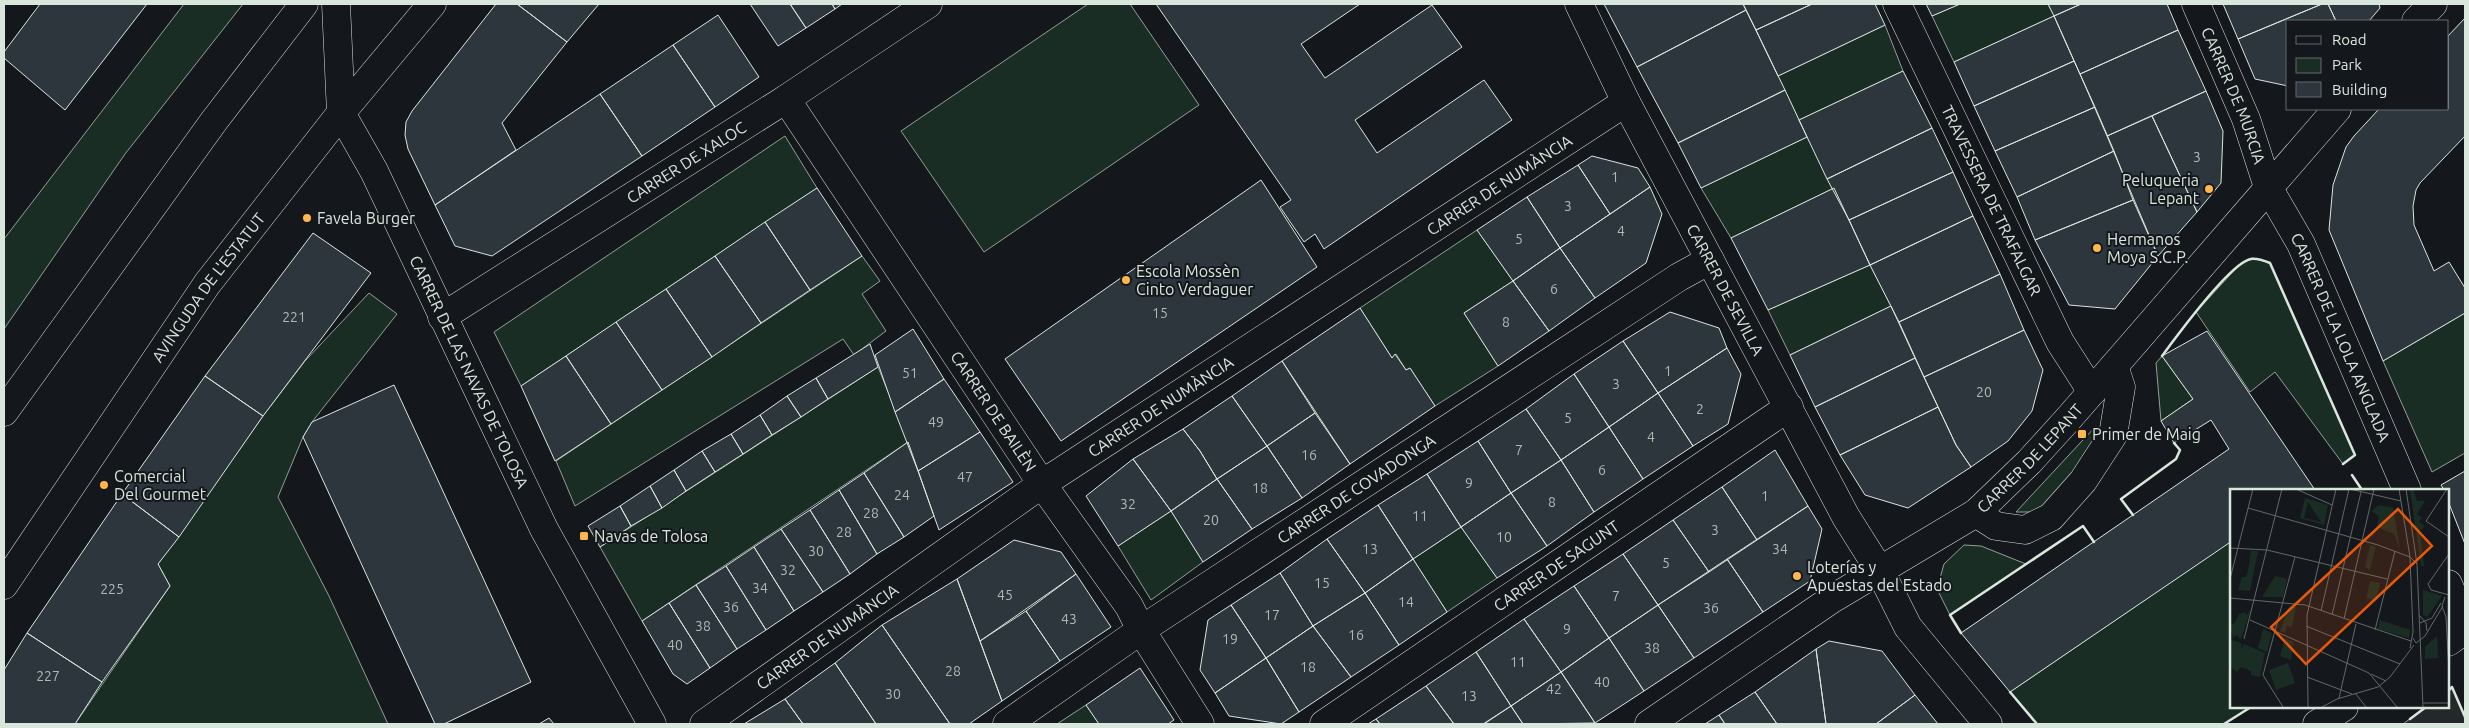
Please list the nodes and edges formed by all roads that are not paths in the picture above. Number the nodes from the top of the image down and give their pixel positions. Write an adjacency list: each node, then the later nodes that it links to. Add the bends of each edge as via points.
1 (304, 4): 20 (street, via 208,128)
2 (336, 4): 13 (street, CARRER DE LAS NAVAS DE TOLOSA)
3 (432, 4): 13 (street, AVINGUDA DE L'ESTATUT)
4 (928, 4): 10 (street, CARRER DE XALOC)
5 (1579, 4): 11 (street, CARRER DE SEVILLA)
6 (1897, 4): 18 (street, TRAVESSERA DE TRAFALGAR, via 2060,342)
7 (2196, 4): 14 (street, CARRER DE MURCIA, via 2246,119)
8 (2433, 4): 9 (street)
9 (2417, 20)
10 (786, 99): 16 (street, CARRER DE XALOC); 21 (street, CARRER DE BAILÈN)
11 (1626, 102): 15 (street, CARRER DE SEVILLA); 21 (street, CARRER DE NUMÀNCIA)
12 (2336, 110): 14 (street, CARRER DE LEPANT)
13 (341, 113): 16 (street, CARRER DE LAS NAVAS DE TOLOSA, via 374,171); 25 (street, AVINGUDA DE L'ESTATUT, via 207,284)
14 (2268, 188): 17 (street, CARRER DE LEPANT); 22 (street, CARRER DE LA LOLA ANGLADA, via 2301,244)
15 (1710, 260): 19 (street, CARRER DE SEVILLA); 28 (street, CARRER DE COVADONGA, via 1679,277)
16 (442, 317): 32 (street, CARRER DE LAS NAVAS DE TOLOSA, via 544,530)
17 (2114, 366): 18 (street, CARRER DE LEPANT); 23 (street, via 2121,387 2113,435 2083,481 2051,517 2025,530 1996,526)
18 (2092, 392): 23 (street, CARRER DE LEPANT, via 2030,462)
19 (1788, 407): 24 (street, CARRER DE SEVILLA, via 1846,517); 36 (street, CARRER DE SAGUNT)
20 (4, 412)
21 (1042, 484): 28 (street, CARRER DE BAILÈN, via 1129,606); 33 (street, CARRER DE NUMÀNCIA)
22 (2407, 489)
23 (1976, 513): 24 (street, CARRER DE LEPANT)
24 (1880, 571): 37 (street, CARRER DE LEPANT, via 1832,599); 38 (street, CARRER DE SEVILLA, via 1908,627)
25 (4, 585)
26 (2449, 586): 27 (street)
27 (2465, 624)
28 (1141, 630): 34 (street, CARRER DE COVADONGA); 35 (street, CARRER DE BAILÈN)
29 (2465, 630): 30 (street)
30 (2449, 641)
31 (2342, 708): 39 (street)
32 (652, 724)
33 (704, 724)
34 (1007, 724)
35 (1200, 724)
36 (1324, 724)
37 (1649, 724)
38 (1988, 724)
39 (2317, 724)

